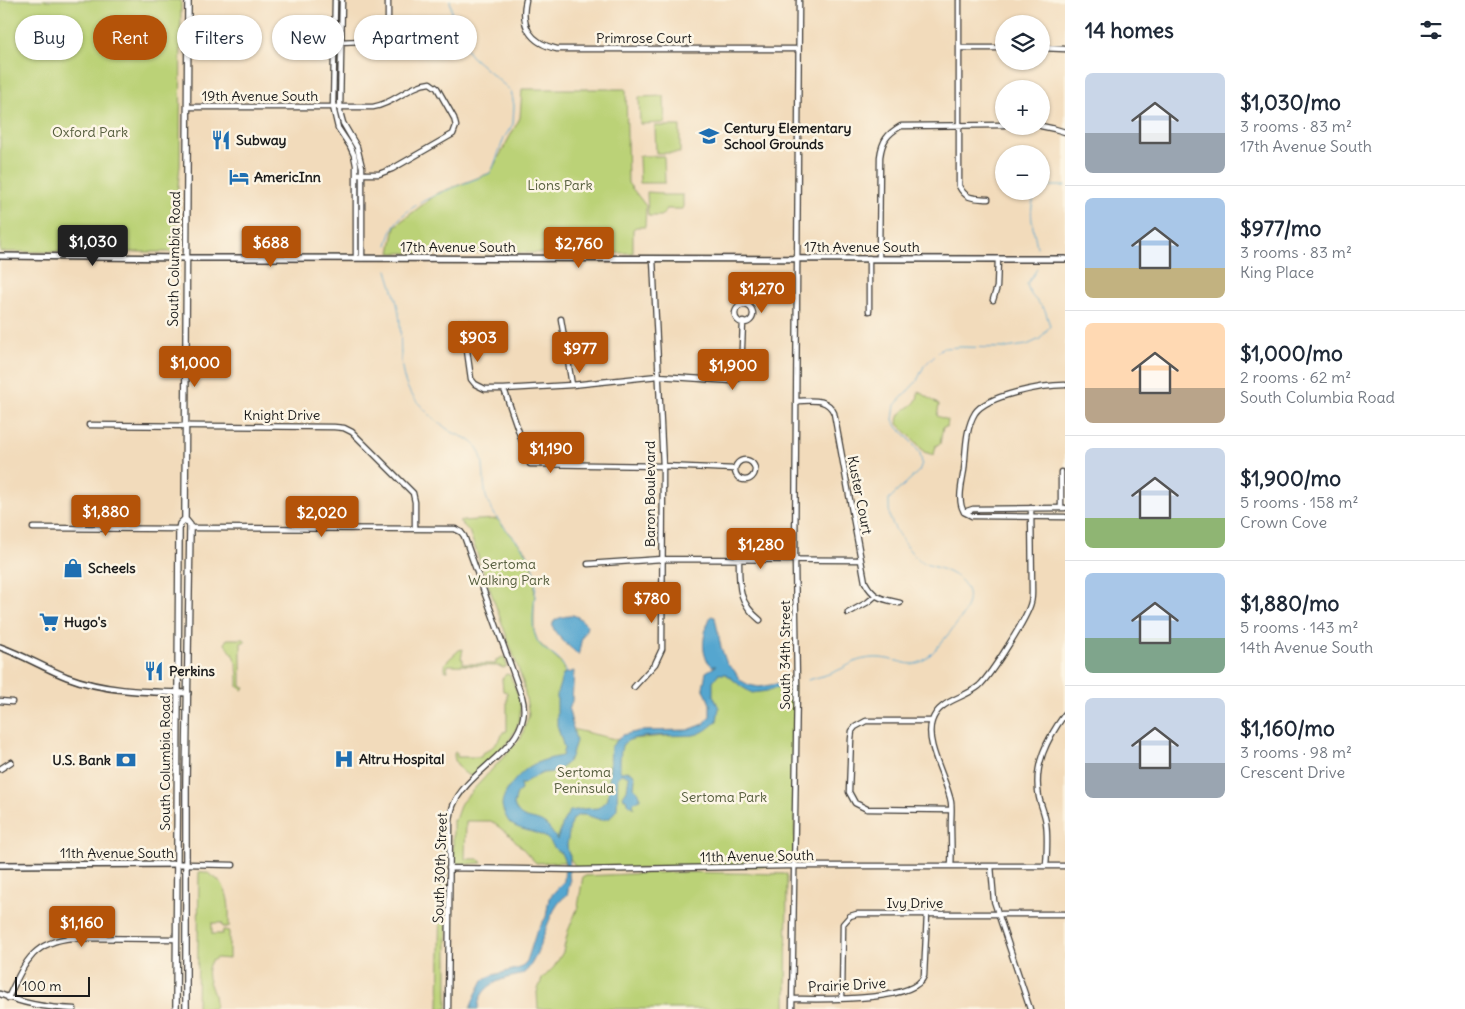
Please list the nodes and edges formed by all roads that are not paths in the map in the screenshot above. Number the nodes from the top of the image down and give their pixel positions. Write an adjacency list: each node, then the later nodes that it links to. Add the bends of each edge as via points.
1 (188, 0): 18 (main road, South Columbia Road)
2 (335, 0): 8 (street)
3 (342, 0): 9 (street)
4 (388, 0): 10 (street, via 388,19 381,31 363,41)
5 (526, 0): 14 (street, Primrose Court, via 524,20 528,30 544,45 557,49)
6 (798, 0): 14 (street, South 34th Street)
7 (959, 0): 11 (street)
8 (335, 15)
9 (342, 15)
10 (344, 42)
11 (959, 48): 12 (street); 21 (street)
12 (995, 48)
13 (1050, 48): 15 (street)
14 (798, 49): 30 (street, South 34th Street)
15 (1065, 49)
16 (334, 60): 19 (street)
17 (341, 60): 20 (street)
18 (188, 107): 19 (street, 19th Avenue South); 28 (main road, South Columbia Road)
19 (333, 107): 20 (street, 19th Avenue South); 25 (street, via 338,128 354,156)
20 (340, 107): 25 (street, via 340,118 359,154); 25 (street, 19th Avenue South, via 381,106 421,84 430,83 437,88 454,118 453,134 392,169 379,174)
21 (958, 125): 22 (street); 26 (street, via 959,186 963,194); 32 (street, via 901,126 886,136 880,157)
22 (995, 126)
23 (1050, 127): 24 (street)
24 (1065, 132)
25 (359, 174): 29 (street)
26 (988, 199)
27 (0, 256): 28 (street, 17th Avenue South)
28 (186, 258): 29 (street, 17th Avenue South); 47 (main road, South Columbia Road)
29 (359, 258): 33 (street, 17th Avenue South)
30 (797, 258): 31 (street, 17th Avenue South); 33 (street, 17th Avenue South); 45 (street, South 34th Street)
31 (869, 258): 32 (street, 17th Avenue South); 37 (street)
32 (879, 258): 34 (street, 17th Avenue South)
33 (654, 259): 41 (street, Baron Boulevard)
34 (998, 259): 35 (street, 17th Avenue South); 36 (street)
35 (1065, 259)
36 (993, 300)
37 (869, 311)
38 (561, 319): 42 (street)
39 (743, 322): 39 (street, via 753,315 750,307 744,305 737,308 735,314); 41 (street, via 741,370 737,379)
40 (469, 323): 44 (street, via 465,336 471,379 484,388)
41 (658, 376): 42 (street); 48 (street, Baron Boulevard)
42 (572, 385): 44 (street)
43 (1065, 385): 53 (street, via 1036,388 994,400 975,412 968,434 960,501)
44 (504, 389): 48 (street, via 530,464)
45 (796, 401): 64 (street, South 34th Street); 65 (street, Kuster Court, via 825,402 834,413)
46 (89, 425): 47 (street, Knight Drive)
47 (184, 426): 56 (main road, South Columbia Road); 60 (street, Knight Drive, via 344,428 352,432 413,493)
48 (662, 466): 49 (street); 62 (street, Baron Boulevard)
49 (735, 469): 49 (street, via 742,479 749,479 755,471 752,462 746,459 740,461)
50 (1062, 472): 52 (street)
51 (1031, 508): 52 (street); 53 (street); 54 (street)
52 (1063, 508)
53 (964, 512): 54 (street, via 972,516)
54 (1031, 517): 55 (street); 78 (street, via 1032,591 1026,615 980,685 945,704)
55 (1065, 517)
56 (185, 518): 58 (main road, South Columbia Road); 59 (main road, South Columbia Road)
57 (34, 528): 59 (street)
58 (190, 528): 60 (street); 61 (main road, South Columbia Road)
59 (180, 529): 61 (main road); 73 (main road, South Columbia Road)
60 (416, 529): 91 (street, South 30th Street, via 455,529 464,536 524,709 522,723 512,741 454,802 450,821)
61 (189, 555): 74 (main road, South Columbia Road)
62 (662, 559): 63 (street, Baron Boulevard); 66 (street); 72 (street, via 662,649 656,664)
63 (739, 560): 64 (street, Baron Boulevard); 70 (street, via 742,598 750,612)
64 (795, 560): 65 (street, Baron Boulevard); 86 (street, South 34th Street)
65 (861, 560): 67 (street, Kuster Court, via 865,582)
66 (588, 564)
67 (875, 596): 68 (street); 69 (street)
68 (900, 603)
69 (848, 612)
70 (760, 620)
71 (0, 647): 73 (street, via 86,684 120,690)
72 (634, 687)
73 (178, 692): 74 (street); 82 (main road, South Columbia Road)
74 (188, 693): 83 (main road, South Columbia Road)
75 (0, 701): 76 (street)
76 (12, 702)
77 (1065, 714): 89 (street, via 1048,738 1039,769 1038,786 1046,823)
78 (932, 721): 81 (street, via 930,736); 81 (street, via 866,721 855,727 850,744 849,792 855,803 867,809)
79 (11, 762): 80 (street)
80 (0, 769)
81 (951, 810): 87 (street)
82 (177, 864): 83 (street, 11th Avenue South); 84 (street, 11th Avenue South); 95 (main road, South Columbia Road)
83 (187, 864): 85 (street, 11th Avenue South); 103 (main road, South Columbia Road)
84 (0, 865)
85 (233, 865)
86 (795, 866): 87 (street, 11th Avenue South); 91 (street, 11th Avenue South, via 575,870); 99 (street, South 34th Street)
87 (951, 866): 88 (street, 11th Avenue South)
88 (990, 866): 89 (street, 11th Avenue South); 93 (street, via 994,901)
89 (1046, 866): 90 (street, 11th Avenue South)
90 (1065, 866)
91 (449, 868): 104 (street, South 30th Street)
92 (927, 914): 93 (street, Ivy Drive); 98 (street, Prairie Drive, via 924,976 919,984 885,996); 98 (street, Ivy Drive, via 856,914 845,920 842,924)
93 (999, 914): 94 (street, Ivy Drive); 106 (street)
94 (1065, 914)
95 (176, 939): 97 (street, via 57,940 32,954); 102 (main road, South Columbia Road)
96 (0, 994): 97 (street)
97 (8, 998): 100 (street)
98 (842, 998): 99 (street, Prairie Drive)
99 (792, 999): 105 (street, South 34th Street)
100 (44, 1008): 101 (street)
101 (74, 1009)
102 (176, 1009)
103 (186, 1009)
104 (448, 1009)
105 (792, 1009)
106 (1030, 1009)

